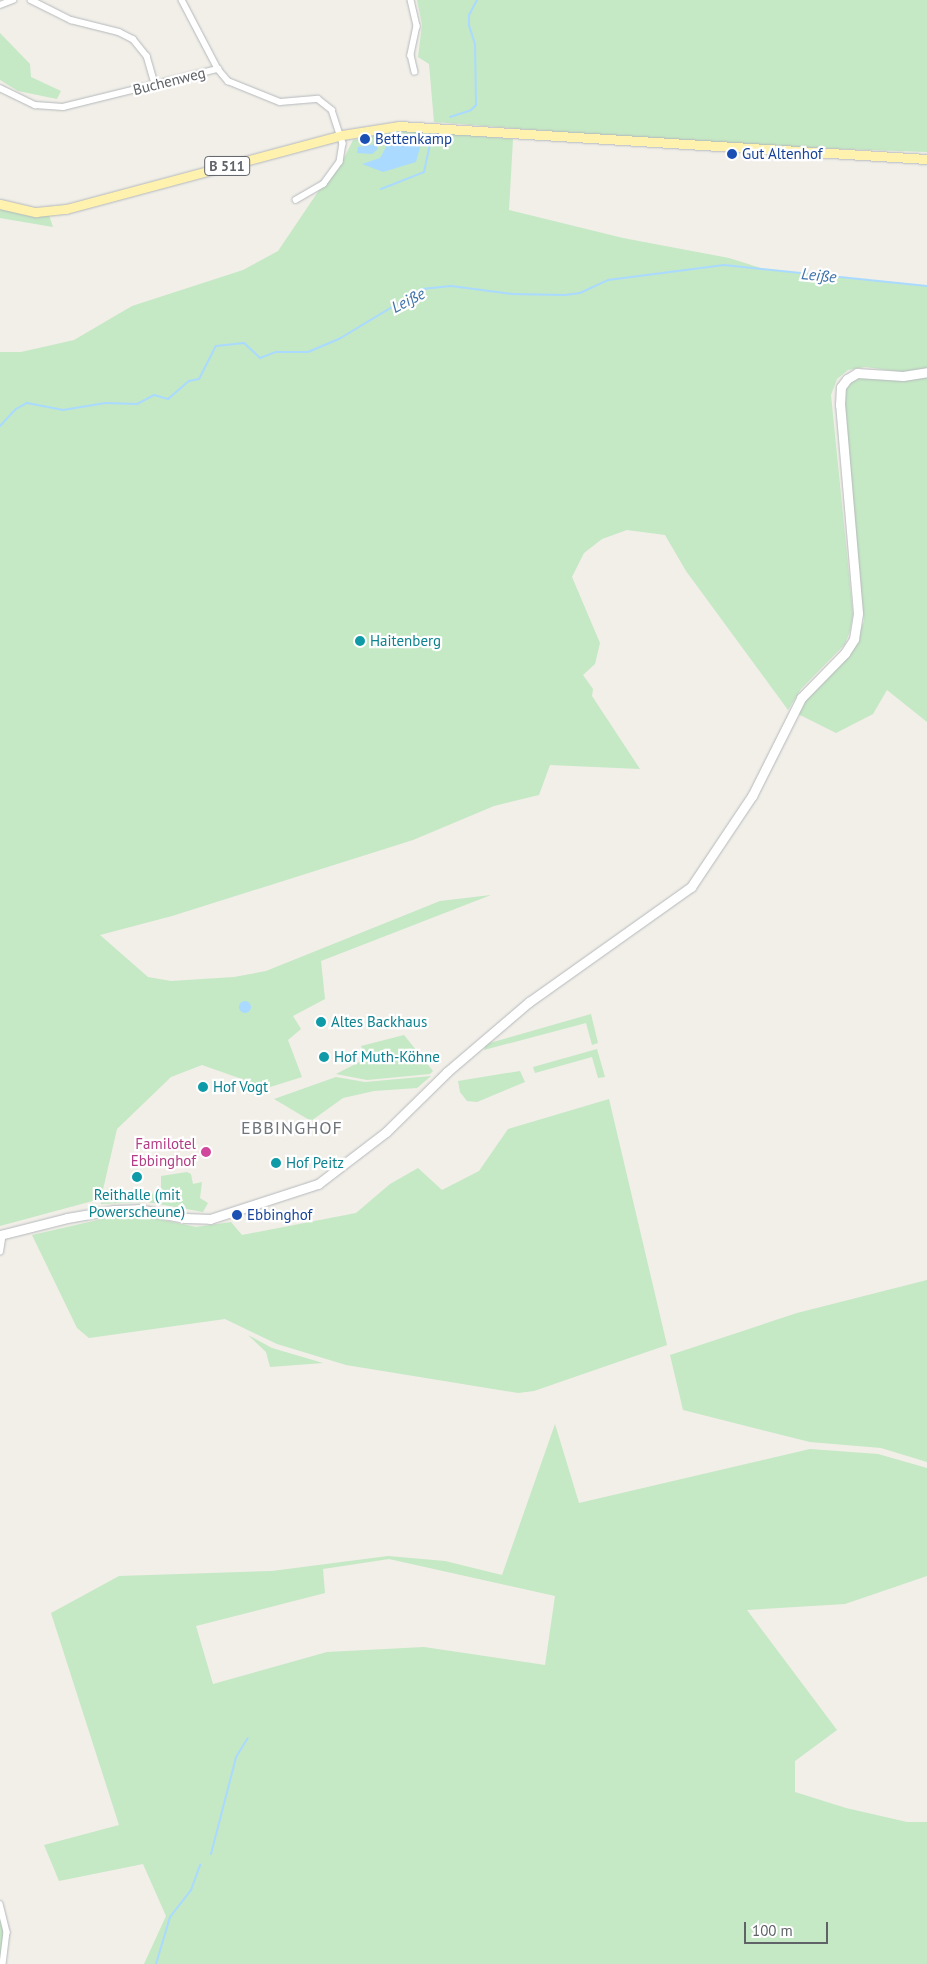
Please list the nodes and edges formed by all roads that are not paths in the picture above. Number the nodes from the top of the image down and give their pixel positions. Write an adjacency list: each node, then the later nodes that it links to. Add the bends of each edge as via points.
1 (13, 0): 5 (street)
2 (31, 0): 8 (street, via 71,20 128,36 144,51)
3 (182, 0): 6 (street)
4 (411, 0): 7 (street, via 417,26 411,55)
5 (0, 5)
6 (218, 69): 8 (street, Buchenweg); 10 (street, Buchenweg, via 238,88 276,101 324,101 332,110)
7 (415, 72)
8 (155, 84): 9 (street, Buchenweg, via 52,108 28,103)
9 (0, 88)
10 (342, 135): 11 (main road, B 511, via 383,127 417,127 739,150); 12 (street, via 343,152 333,175 314,191); 13 (main road, B 511, via 66,209 36,212)
11 (927, 159)
12 (296, 200)
13 (0, 204)
14 (927, 372): 15 (street, via 909,376 857,373 841,387 858,605 854,639 838,661 805,692 752,796 691,887 528,1002 386,1132 318,1184 210,1219 122,1209 66,1218)
15 (2, 1235): 16 (street)
16 (0, 1252)
17 (0, 1904): 18 (street, via 7,1932)
18 (2, 1964)

